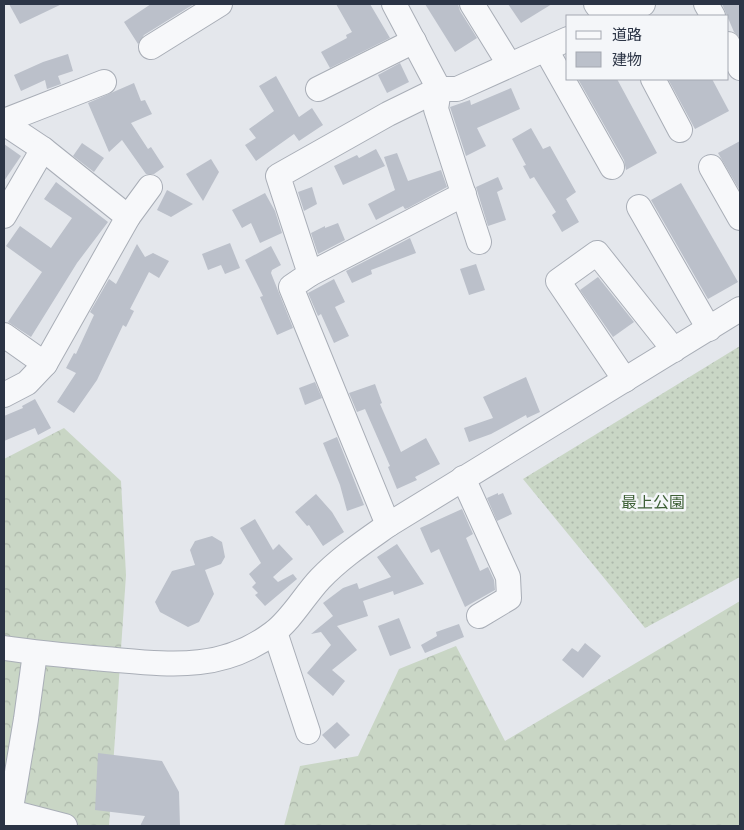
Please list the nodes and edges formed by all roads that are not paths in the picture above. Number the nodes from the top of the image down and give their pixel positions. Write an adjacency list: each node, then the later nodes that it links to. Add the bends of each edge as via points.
1 (220, 4): 13 (street)
2 (394, 4): 11 (street)
3 (472, 4): 15 (street)
4 (596, 4): 7 (street)
5 (643, 4): 8 (street)
6 (706, 4): 9 (street)
7 (613, 15)
8 (617, 15)
9 (712, 15)
10 (566, 40): 14 (street)
11 (414, 41): 19 (street); 20 (street)
12 (729, 46): 16 (street)
13 (151, 47)
14 (546, 50): 15 (street); 24 (street)
15 (510, 64): 20 (street, via 457,89)
16 (740, 68)
17 (654, 80): 22 (street)
18 (104, 82): 21 (street)
19 (318, 89)
20 (439, 89): 27 (street, via 436,109); 33 (street, via 278,176)
21 (4, 122): 23 (street)
22 (680, 130)
23 (43, 149): 29 (street); 30 (street)
24 (612, 167)
25 (711, 167): 31 (street)
26 (150, 187): 30 (street)
27 (464, 194): 32 (street); 33 (street)
28 (639, 207): 35 (street)
29 (4, 216)
30 (128, 217): 38 (street)
31 (740, 218)
32 (479, 242)
33 (310, 274): 42 (street, via 291,287)
34 (740, 309): 35 (street)
35 (709, 329): 37 (street)
36 (4, 335): 38 (street)
37 (674, 350): 39 (street); 39 (street, via 598,253 558,281)
38 (45, 364): 40 (street, via 27,383)
39 (625, 380): 41 (street)
40 (4, 395)
41 (463, 478): 42 (street); 43 (street, via 508,577 510,598)
42 (388, 525): 44 (street, via 352,550 320,579)
43 (479, 616)
44 (275, 632): 46 (street, via 233,656 202,663 170,664); 47 (street)
45 (4, 648): 46 (street)
46 (35, 653): 48 (street)
47 (308, 732)
48 (9, 819): 49 (street)
49 (65, 826)

